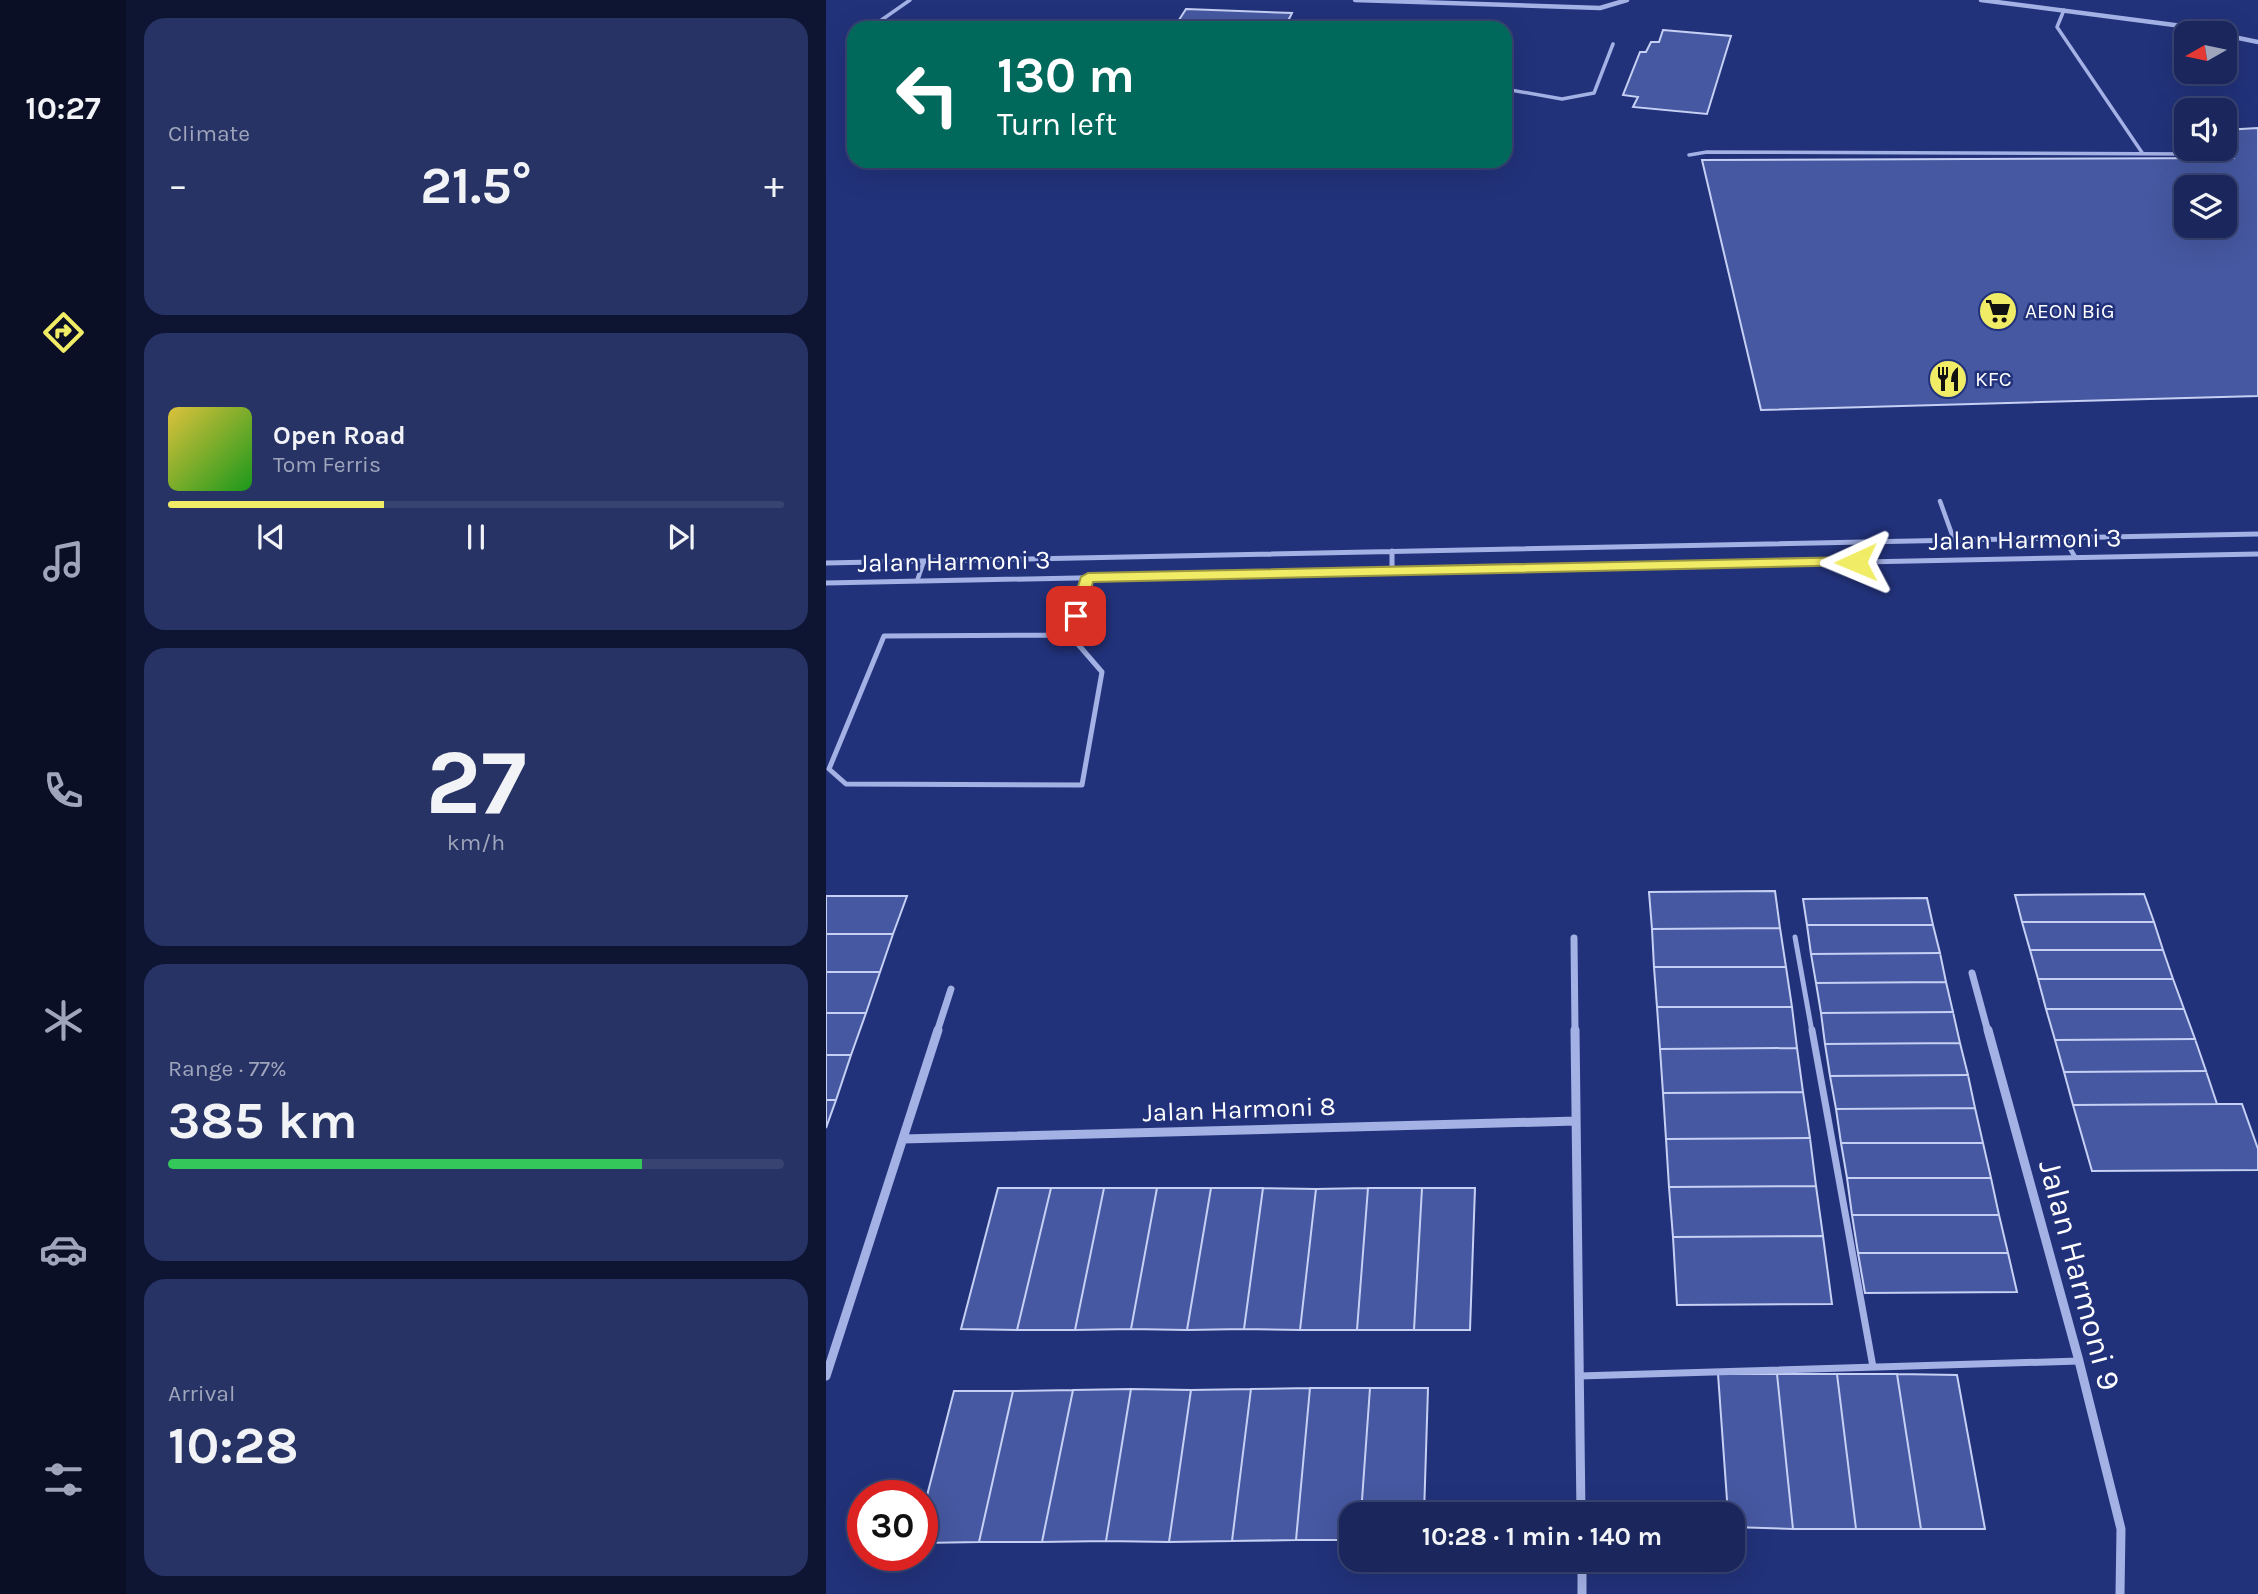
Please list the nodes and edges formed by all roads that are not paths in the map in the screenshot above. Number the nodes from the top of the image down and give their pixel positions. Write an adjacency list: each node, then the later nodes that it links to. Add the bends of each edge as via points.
1 (910, 0): 7 (lane)
2 (1355, 0): 5 (street)
3 (1627, 0): 5 (street, via 1600,8)
4 (1981, 0): 6 (street)
5 (1389, 1)
6 (2064, 10): 8 (street); 13 (lane, via 2057,27)
7 (880, 21)
8 (2174, 25)
9 (2237, 38): 10 (street)
10 (2258, 42)
11 (1613, 44): 12 (lane, via 1594,93 1583,99)
12 (1512, 90)
13 (2143, 154): 14 (lane); 15 (lane)
14 (2174, 154)
15 (1689, 155)
16 (1940, 501): 19 (lane)
17 (2258, 534): 18 (street, Jalan Harmoni 3)
18 (2064, 538): 19 (street, Jalan Harmoni 3); 22 (lane)
19 (1954, 540): 20 (street, Jalan Harmoni 3)
20 (1392, 551): 23 (street, Jalan Harmoni 3); 25 (street)
21 (2258, 554): 22 (street, Jalan Harmoni 3)
22 (2075, 558): 25 (street, Jalan Harmoni 3)
23 (924, 561): 24 (street, Jalan Harmoni 3); 27 (lane)
24 (826, 563)
25 (1392, 571): 26 (street, Jalan Harmoni 3)
26 (1088, 577): 27 (street, Jalan Harmoni 3); 29 (lane)
27 (916, 581): 28 (street, Jalan Harmoni 3)
28 (826, 583)
29 (1070, 635): 29 (lane, via 1102,672 1082,785 846,784 829,769 884,636)
30 (1795, 937): 37 (lane)
31 (1574, 938): 34 (street)
32 (1972, 973): 36 (street, Jalan Harmoni 9)
33 (951, 989): 35 (street)
34 (1576, 1121): 35 (street, Jalan Harmoni 8); 39 (street)
35 (903, 1139): 38 (street)
36 (2079, 1361): 37 (lane); 43 (street, Jalan Harmoni 9, via 2121,1529)
37 (1873, 1367): 39 (lane)
38 (826, 1376)
39 (1579, 1376): 40 (street)
40 (1581, 1502)
41 (1582, 1572): 42 (street)
42 (1582, 1594)
43 (2120, 1594)

